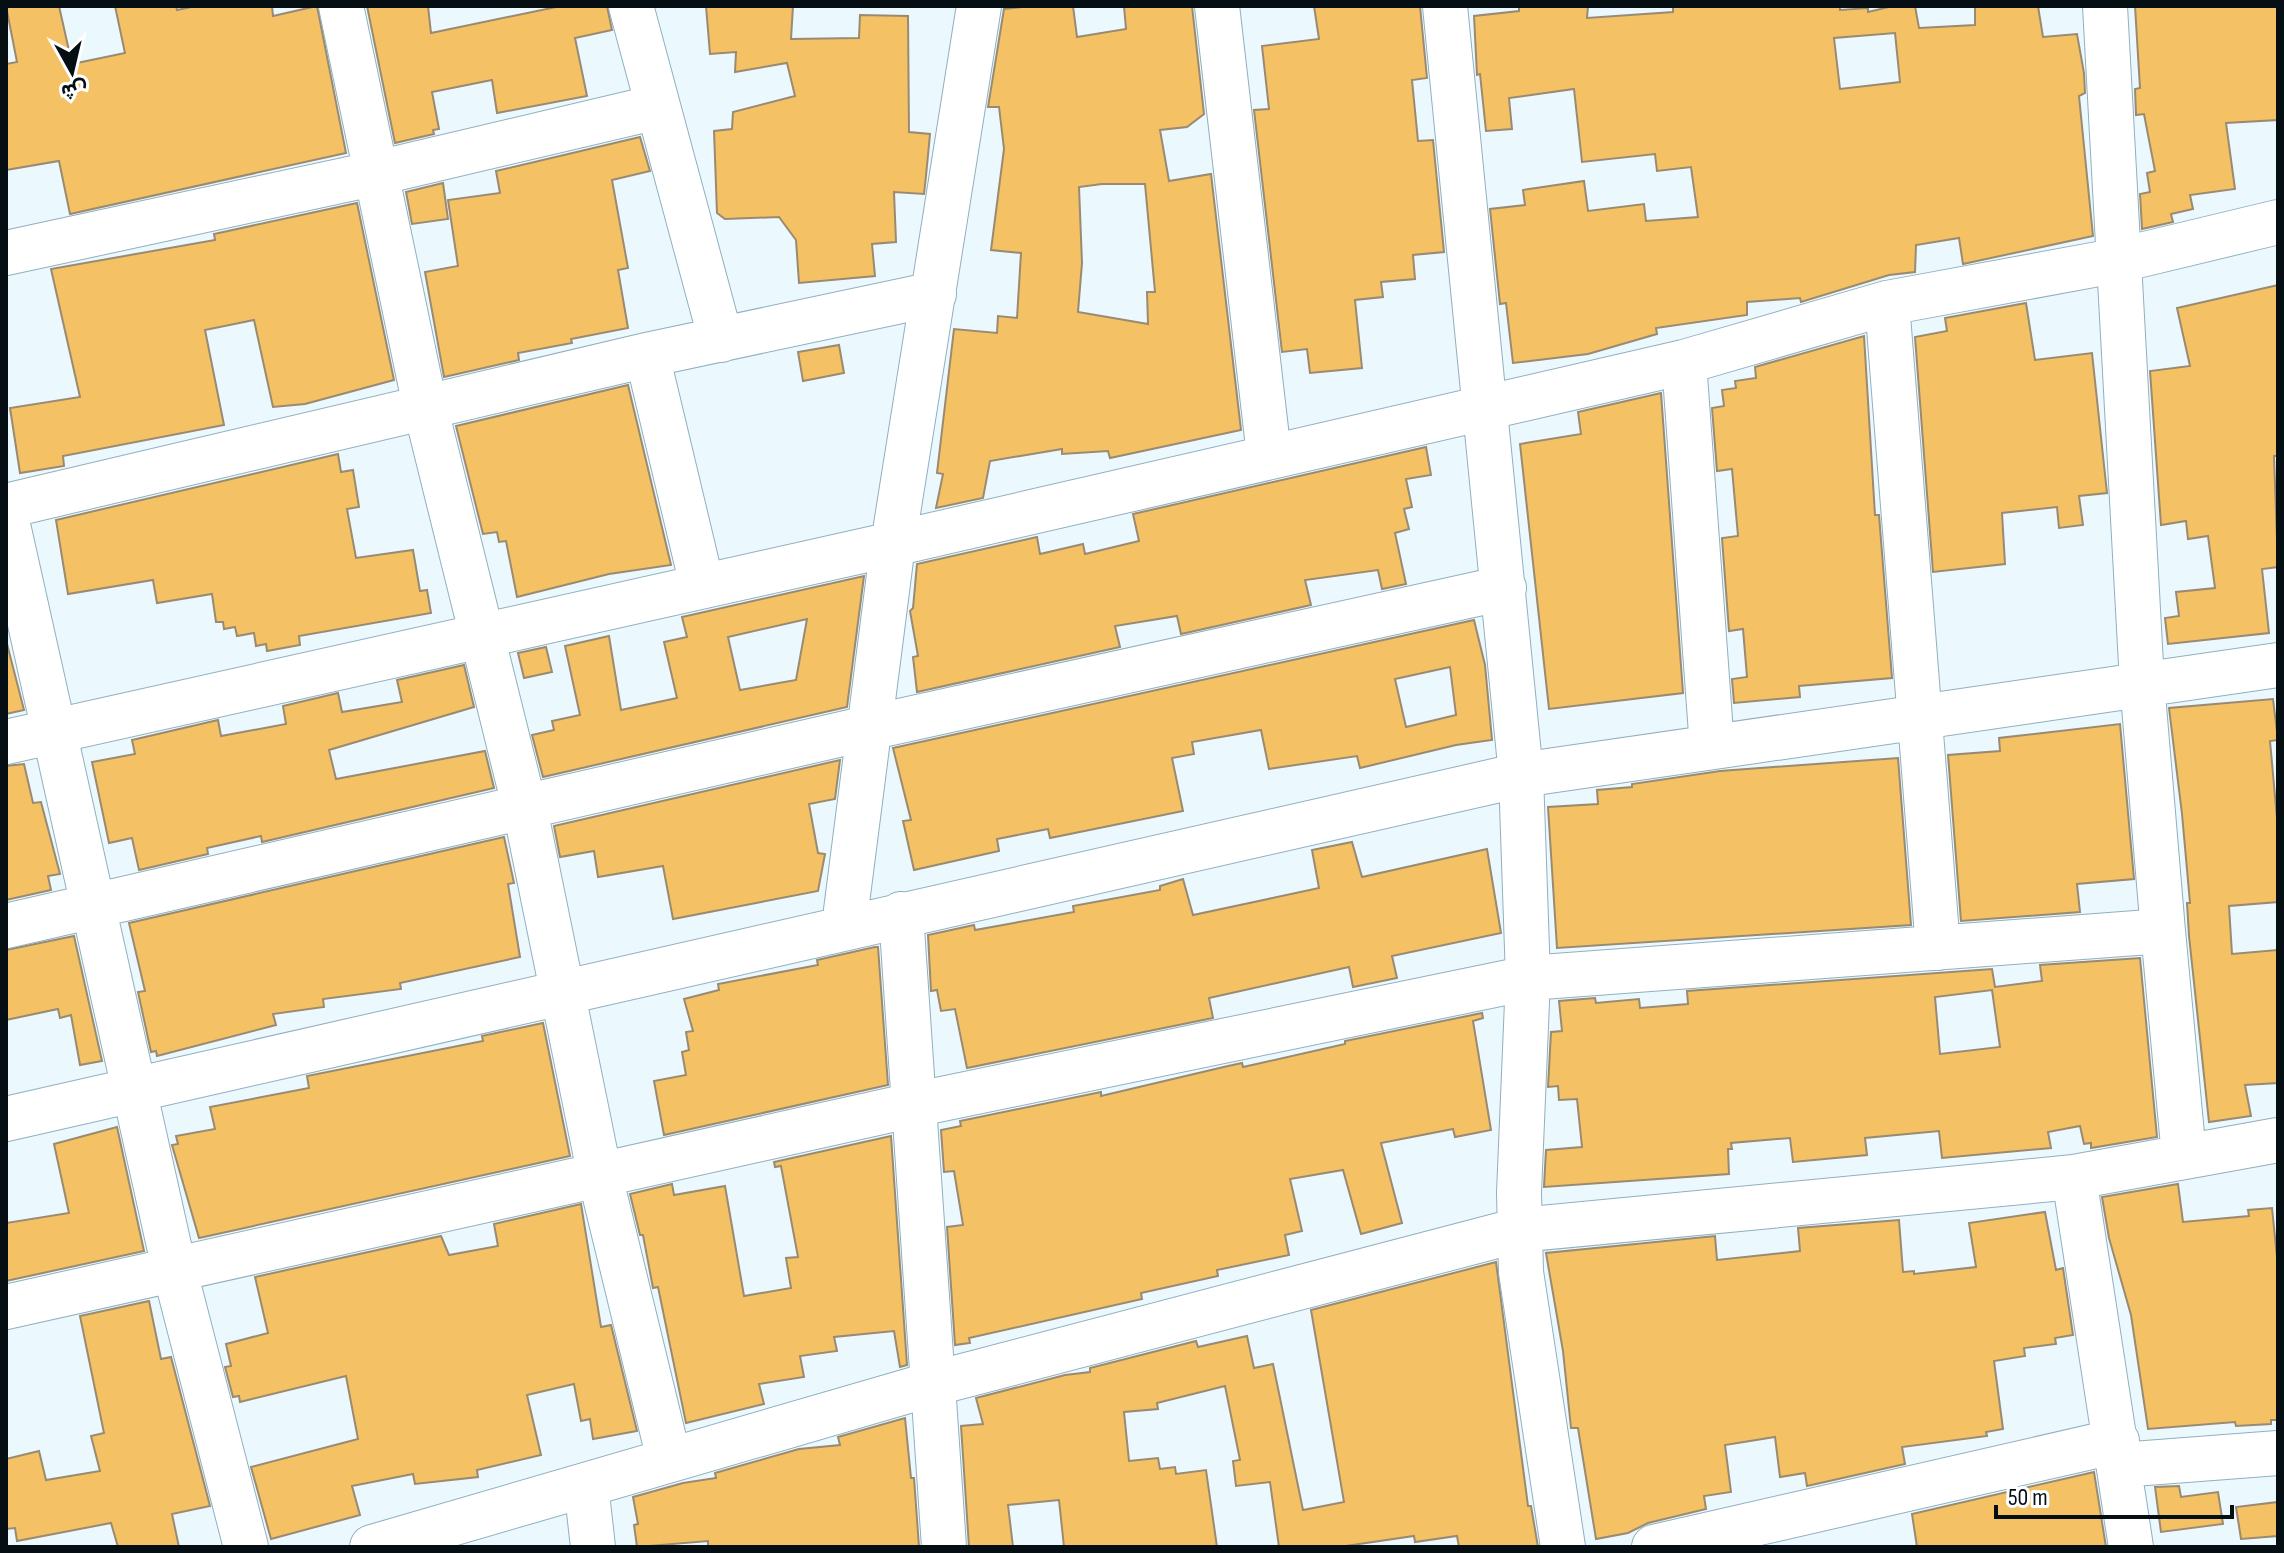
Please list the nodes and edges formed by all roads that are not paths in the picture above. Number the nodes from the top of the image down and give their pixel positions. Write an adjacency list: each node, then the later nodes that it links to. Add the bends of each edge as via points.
1 (341, 6): 8 (street)
2 (631, 6): 7 (street)
3 (979, 6): 12 (street)
4 (1217, 6): 19 (street)
5 (1445, 6): 18 (street)
6 (2105, 6): 11 (street)
7 (657, 107): 8 (street); 14 (street)
8 (377, 173): 10 (street); 17 (street)
9 (2278, 222): 11 (street)
10 (6, 253)
11 (2120, 260): 13 (street); 27 (street)
12 (934, 294): 14 (street); 22 (street)
13 (1887, 303): 16 (street); 28 (street)
14 (721, 340): 15 (street)
15 (647, 355): 17 (street); 23 (street)
16 (1684, 362): 18 (street); 32 (street)
17 (425, 406): 20 (street); 25 (street)
18 (1485, 407): 19 (street); 24 (street)
19 (1269, 455): 22 (street)
20 (6, 506)
21 (6, 516): 30 (street)
22 (893, 544): 23 (street); 29 (street)
23 (702, 585): 25 (street)
24 (1504, 588): 29 (street); 33 (street)
25 (481, 633): 30 (street); 34 (street)
26 (2278, 665): 27 (street)
27 (2142, 683): 28 (street); 39 (street)
28 (1922, 715): 32 (street); 40 (street)
29 (868, 728): 34 (street); 38 (street)
30 (53, 730): 31 (street); 35 (street)
31 (6, 742)
32 (1712, 747): 33 (street)
33 (1521, 775): 36 (street); 41 (street)
34 (525, 809): 35 (street); 42 (street)
35 (93, 907): 37 (street); 43 (street)
36 (901, 914): 38 (street); 44 (street)
37 (6, 926)
38 (844, 926): 42 (street)
39 (2163, 931): 40 (street); 47 (street)
40 (1938, 948): 41 (street)
41 (1528, 978): 44 (street); 50 (street)
42 (564, 990): 43 (street); 48 (street)
43 (133, 1089): 45 (street); 51 (street)
44 (913, 1105): 48 (street); 53 (street)
45 (6, 1119)
46 (2278, 1140): 47 (street)
47 (2184, 1156): 49 (street)
48 (600, 1176): 51 (street); 56 (street)
49 (2074, 1177): 50 (street); 54 (street)
50 (1519, 1230): 53 (street); 62 (street, via 1525,1306)
51 (174, 1268): 52 (street); 58 (street)
52 (6, 1307)
53 (932, 1384): 56 (street); 61 (street)
54 (2119, 1453): 55 (street); 63 (street); 64 (street)
55 (2278, 1453)
56 (669, 1459): 57 (street)
57 (586, 1485): 59 (street); 60 (street)
58 (246, 1547)
59 (372, 1547)
60 (593, 1547)
61 (944, 1547)
62 (1563, 1547)
63 (1654, 1547)
64 (2131, 1547)

